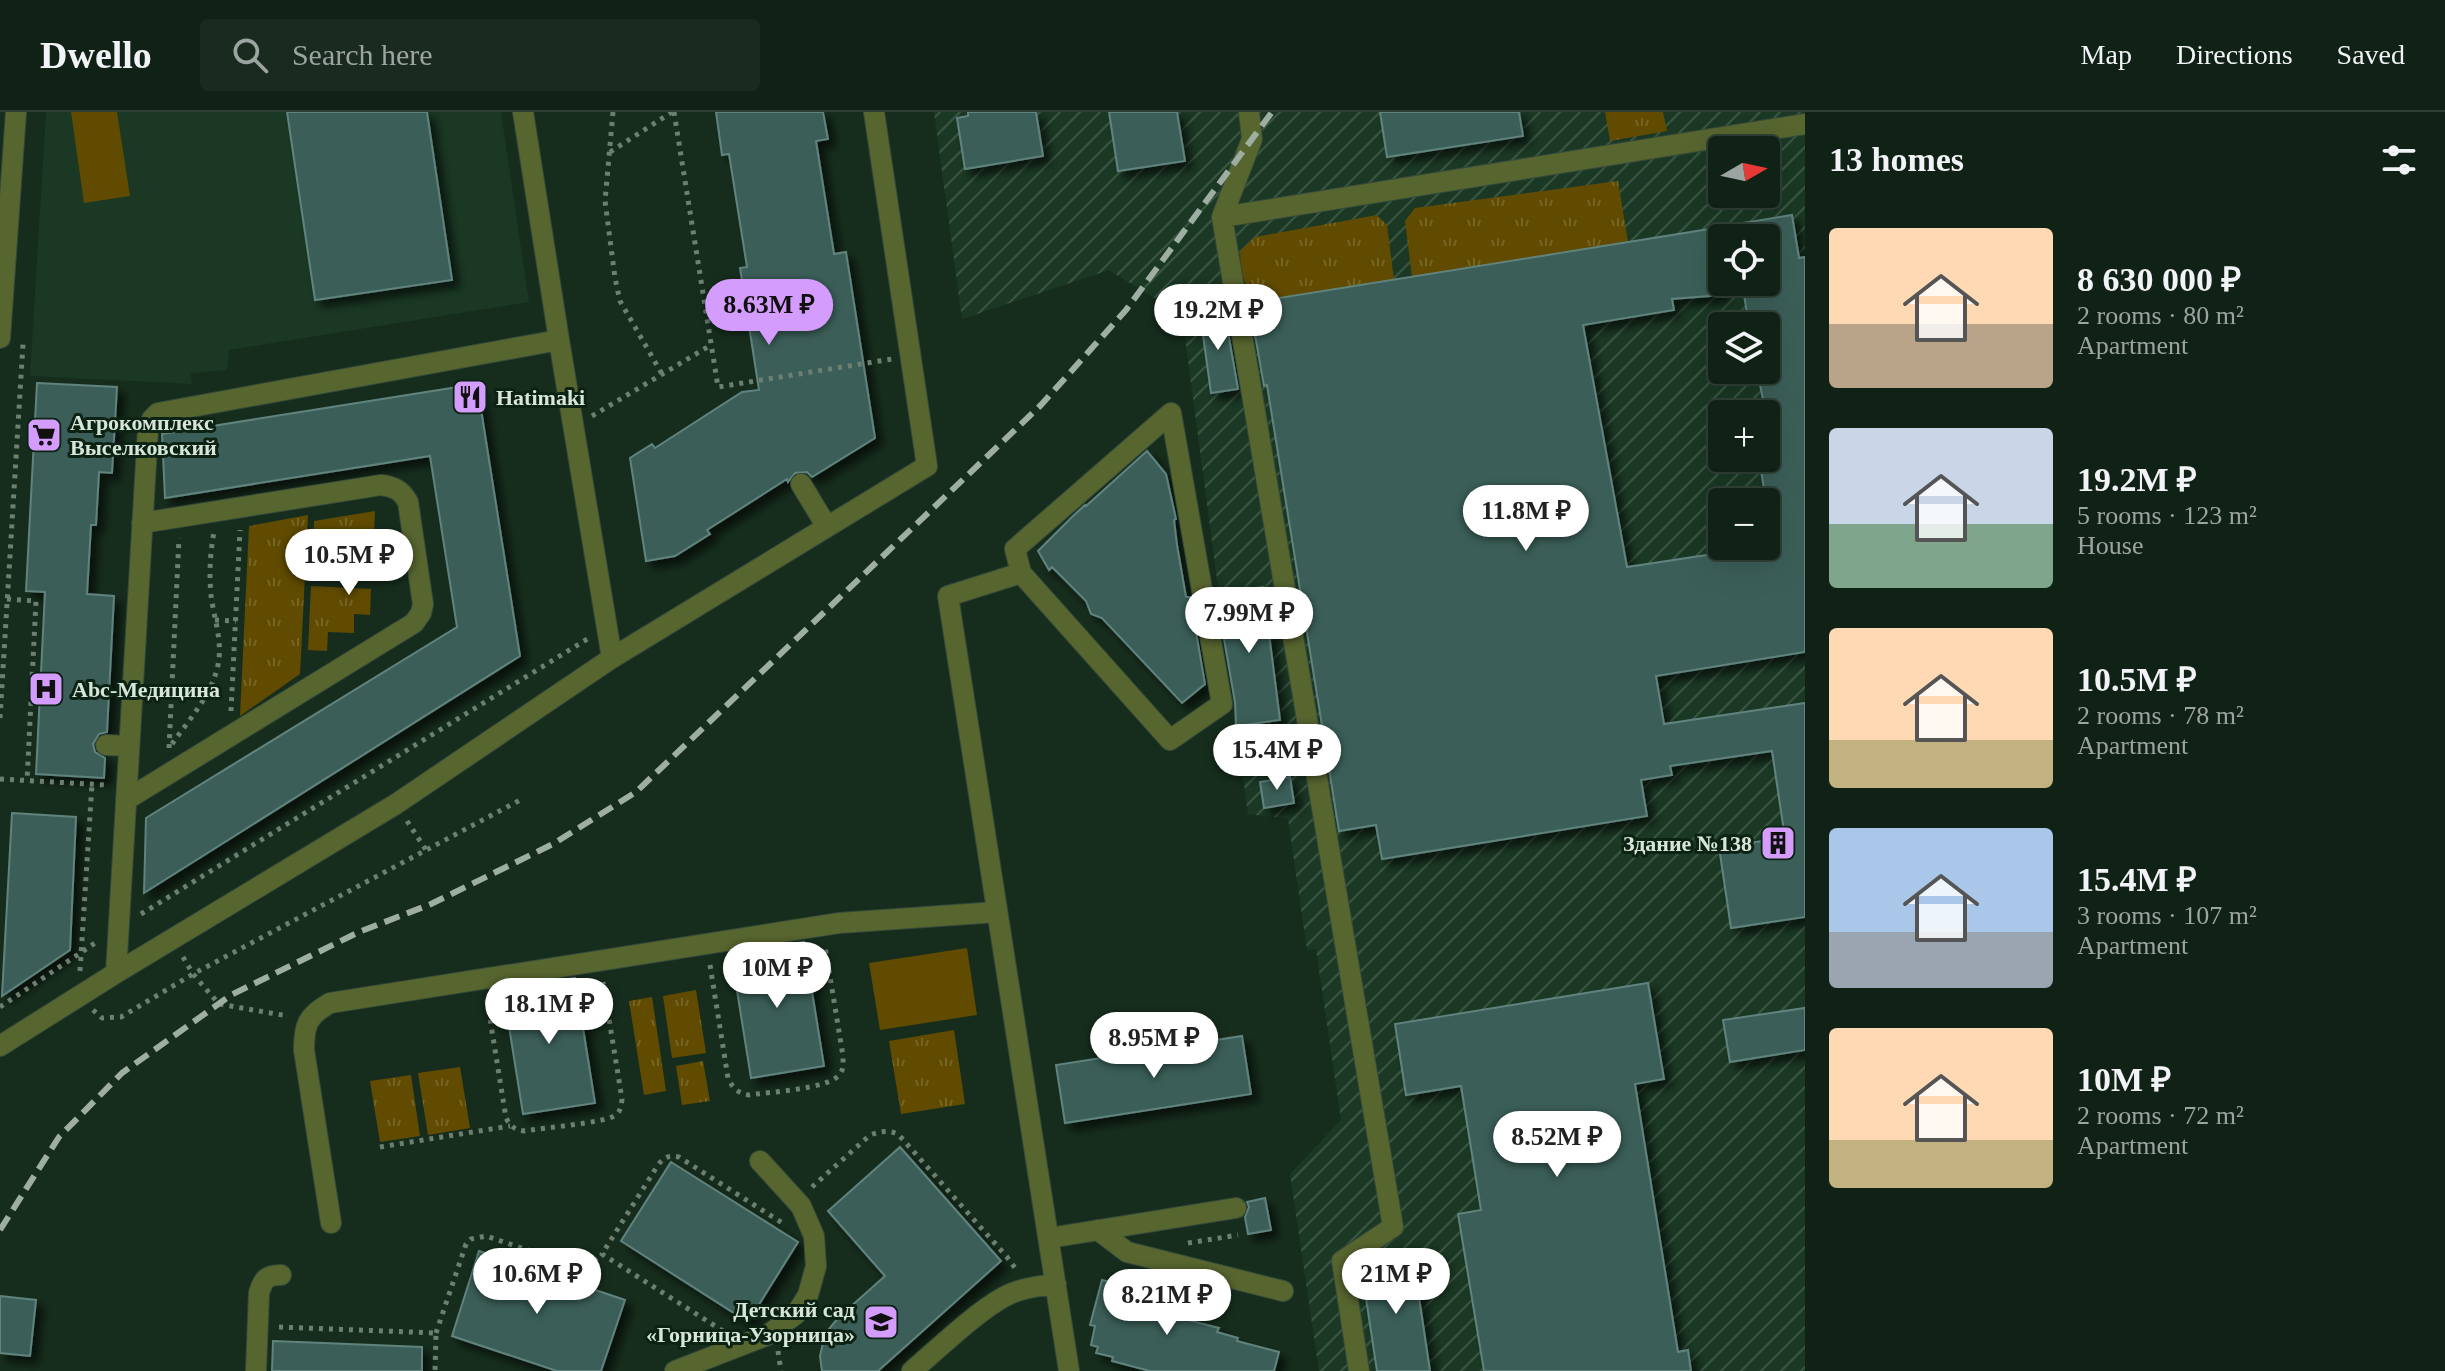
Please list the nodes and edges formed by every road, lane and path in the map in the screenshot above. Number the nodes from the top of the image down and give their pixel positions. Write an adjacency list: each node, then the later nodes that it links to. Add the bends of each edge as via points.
1 (16, 112): 8 (street)
2 (523, 112): 13 (street)
3 (613, 112): 9 (path)
4 (673, 112): 9 (path); 14 (path)
5 (874, 112): 15 (street)
6 (1249, 112): 10 (street, via 1252,139)
7 (1805, 124): 10 (street)
8 (7, 141): 11 (street)
9 (610, 152): 16 (path, via 605,201 620,301)
10 (1222, 217): 76 (street, via 1393,1227 1342,1261)
11 (0, 338)
12 (23, 340): 24 (path)
13 (559, 340): 17 (street); 21 (street, via 158,413 148,429)
14 (711, 345): 15 (path, via 718,387); 16 (path)
15 (911, 356): 22 (street, via 927,466)
16 (662, 374): 17 (path)
17 (573, 427): 27 (street)
18 (801, 484): 22 (street)
19 (231, 509): 20 (street); 25 (path, via 215,528 210,566); 26 (path); 31 (street, via 393,487 408,502 423,604 414,623)
20 (180, 517): 21 (street); 34 (path)
21 (142, 523): 33 (street)
22 (827, 527): 28 (street)
23 (1021, 573): 23 (street, via 1170,740 1222,704 1171,413 1015,549); 41 (street, via 948,596)
24 (7, 599): 29 (path); 37 (path, via 36,601)
25 (215, 620): 26 (path); 34 (path, via 220,653 212,683)
26 (236, 621): 31 (path)
27 (606, 627): 28 (street); 43 (path)
28 (612, 658): 47 (street, via 396,804)
29 (1, 685): 30 (path)
30 (0, 718)
31 (230, 736): 35 (street)
32 (106, 745): 33 (street)
33 (129, 746): 39 (street)
34 (169, 748): 35 (path)
35 (168, 775): 39 (street)
36 (0, 779): 37 (path)
37 (27, 781): 38 (path)
38 (92, 784): 39 (path); 45 (path)
39 (127, 793): 43 (street)
40 (524, 798): 48 (path)
41 (997, 912): 42 (street); 61 (street)
42 (822, 925): 44 (street); 44 (path, via 843,1056 843,1071 824,1084 749,1095 732,1087)
43 (119, 928): 45 (path); 47 (street)
44 (706, 944): 46 (street)
45 (81, 952): 50 (path); 51 (path)
46 (600, 961): 49 (street); 54 (path, via 621,1108 612,1117 525,1131)
47 (116, 973): 50 (street)
48 (193, 974): 50 (path, via 121,1017 102,1018); 52 (path, via 219,1004)
49 (483, 979): 52 (street, via 330,1003); 54 (path)
50 (78, 997): 53 (street)
51 (0, 1007)
52 (309, 1020): 59 (street, via 304,1050)
53 (0, 1046)
54 (510, 1126): 55 (path)
55 (380, 1147)
56 (760, 1161): 57 (street)
57 (796, 1201): 62 (street); 66 (path, via 870,1135 898,1134 1007,1257)
58 (1236, 1208): 60 (street)
59 (331, 1223)
60 (1098, 1230): 61 (street); 67 (street, via 1127,1252)
61 (1049, 1238): 65 (street)
62 (815, 1244): 63 (path, via 672,1156 658,1165); 70 (street, via 816,1266 796,1314 768,1335)
63 (602, 1254): 69 (path, via 595,1262 572,1265 486,1236 471,1239); 70 (path)
64 (281, 1275): 68 (street, via 263,1281)
65 (1056, 1284): 66 (street); 75 (street)
66 (1024, 1289): 74 (street, via 993,1304)
67 (1283, 1291)
68 (258, 1326): 69 (path); 71 (street)
69 (436, 1333): 72 (path)
70 (744, 1344): 73 (street)
71 (256, 1371)
72 (435, 1371)
73 (675, 1371)
74 (912, 1371)
75 (1069, 1371)
76 (1359, 1371)

